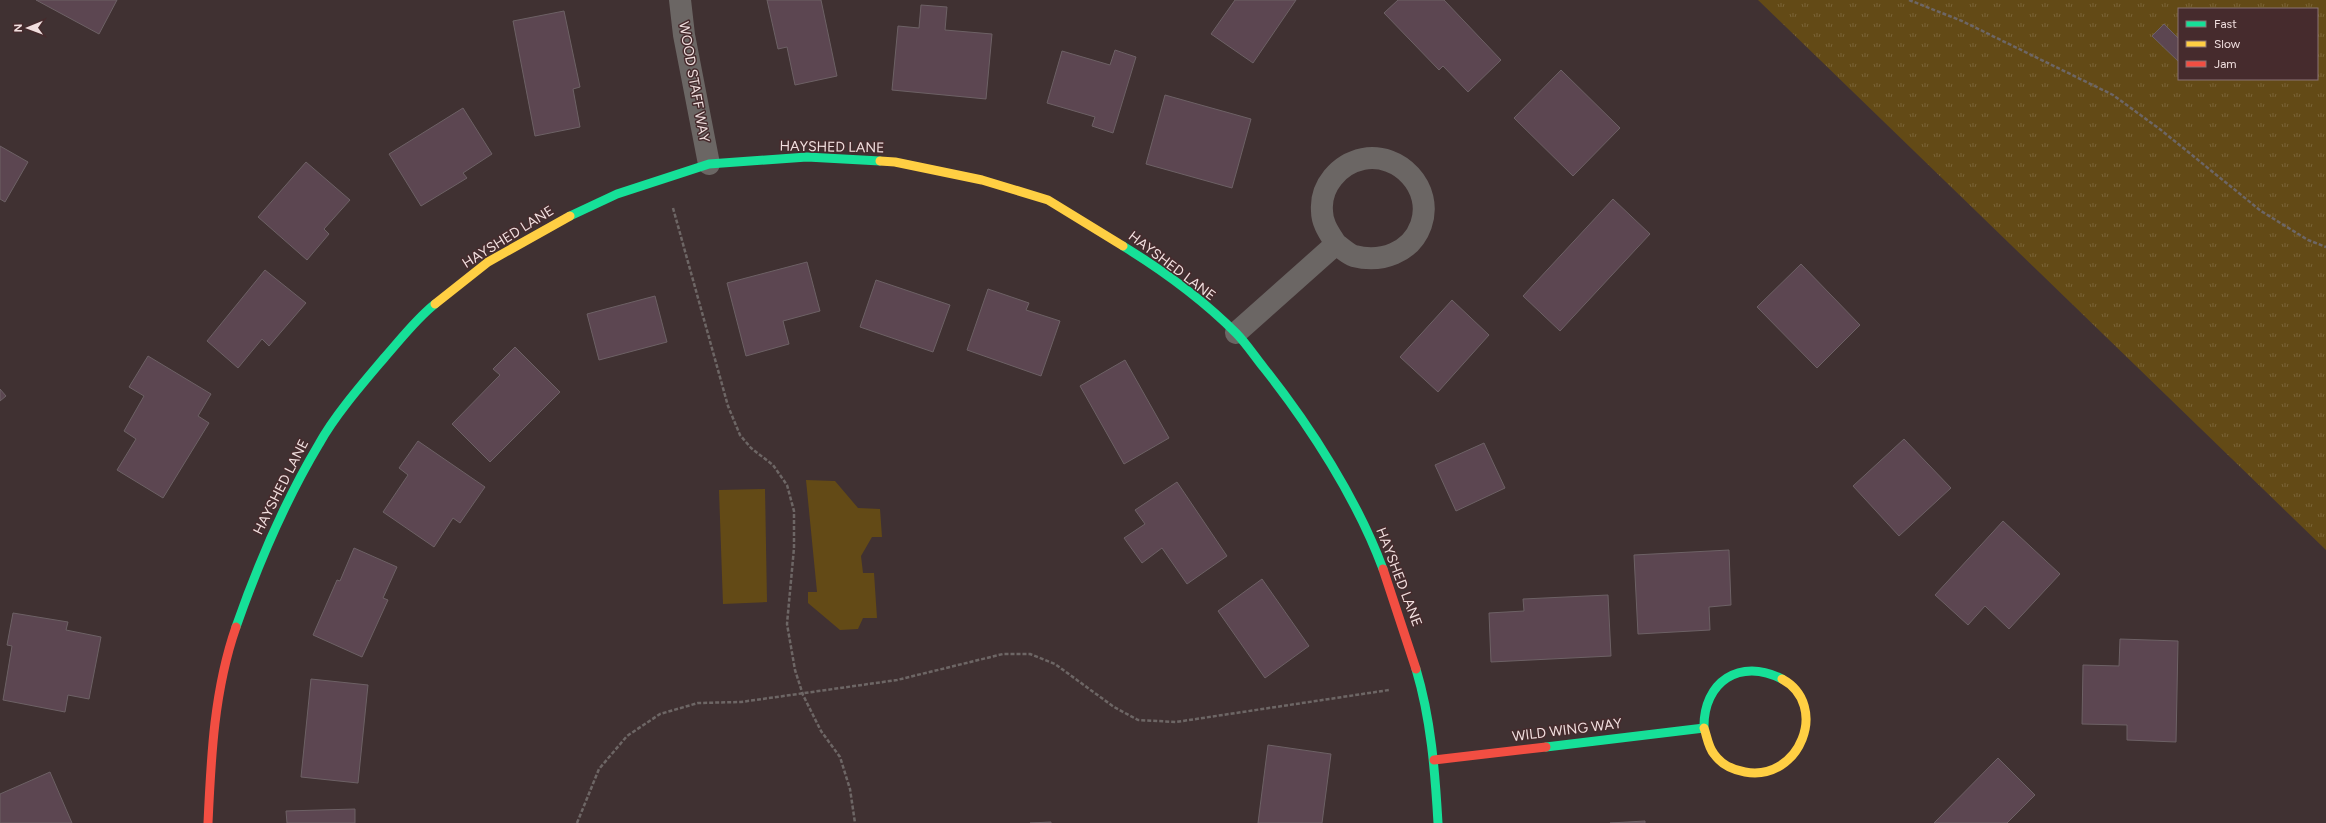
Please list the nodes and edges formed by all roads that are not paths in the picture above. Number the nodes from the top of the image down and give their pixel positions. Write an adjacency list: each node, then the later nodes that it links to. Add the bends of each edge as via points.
1 (680, 0): 2 (street, WOOD STAFF WAY, via 684,35)
2 (709, 164): 4 (street, HAYSHED LANE, via 807,157 895,162 982,180 1048,200 1176,282); 7 (street, HAYSHED LANE, via 617,194 565,218 488,262 422,314 370,375 319,442 250,583 228,650 212,738)
3 (1336, 244): 3 (street, via 1352,255 1373,259 1394,255 1411,242 1421,224 1423,200 1413,176 1397,163 1374,157 1352,161 1334,175 1324,192 1322,211 1326,228); 4 (street)
4 (1236, 333): 6 (street, HAYSHED LANE, via 1292,403 1331,464 1374,545 1399,613 1421,685)
5 (1704, 728): 5 (street, via 1714,754 1732,768 1751,774 1774,770 1791,759 1803,742 1806,711 1795,688 1775,674 1754,669 1729,676 1716,688 1705,707); 6 (street, WILD WING WAY)
6 (1434, 760): 8 (street, HAYSHED LANE)
7 (208, 823)
8 (1438, 823)

